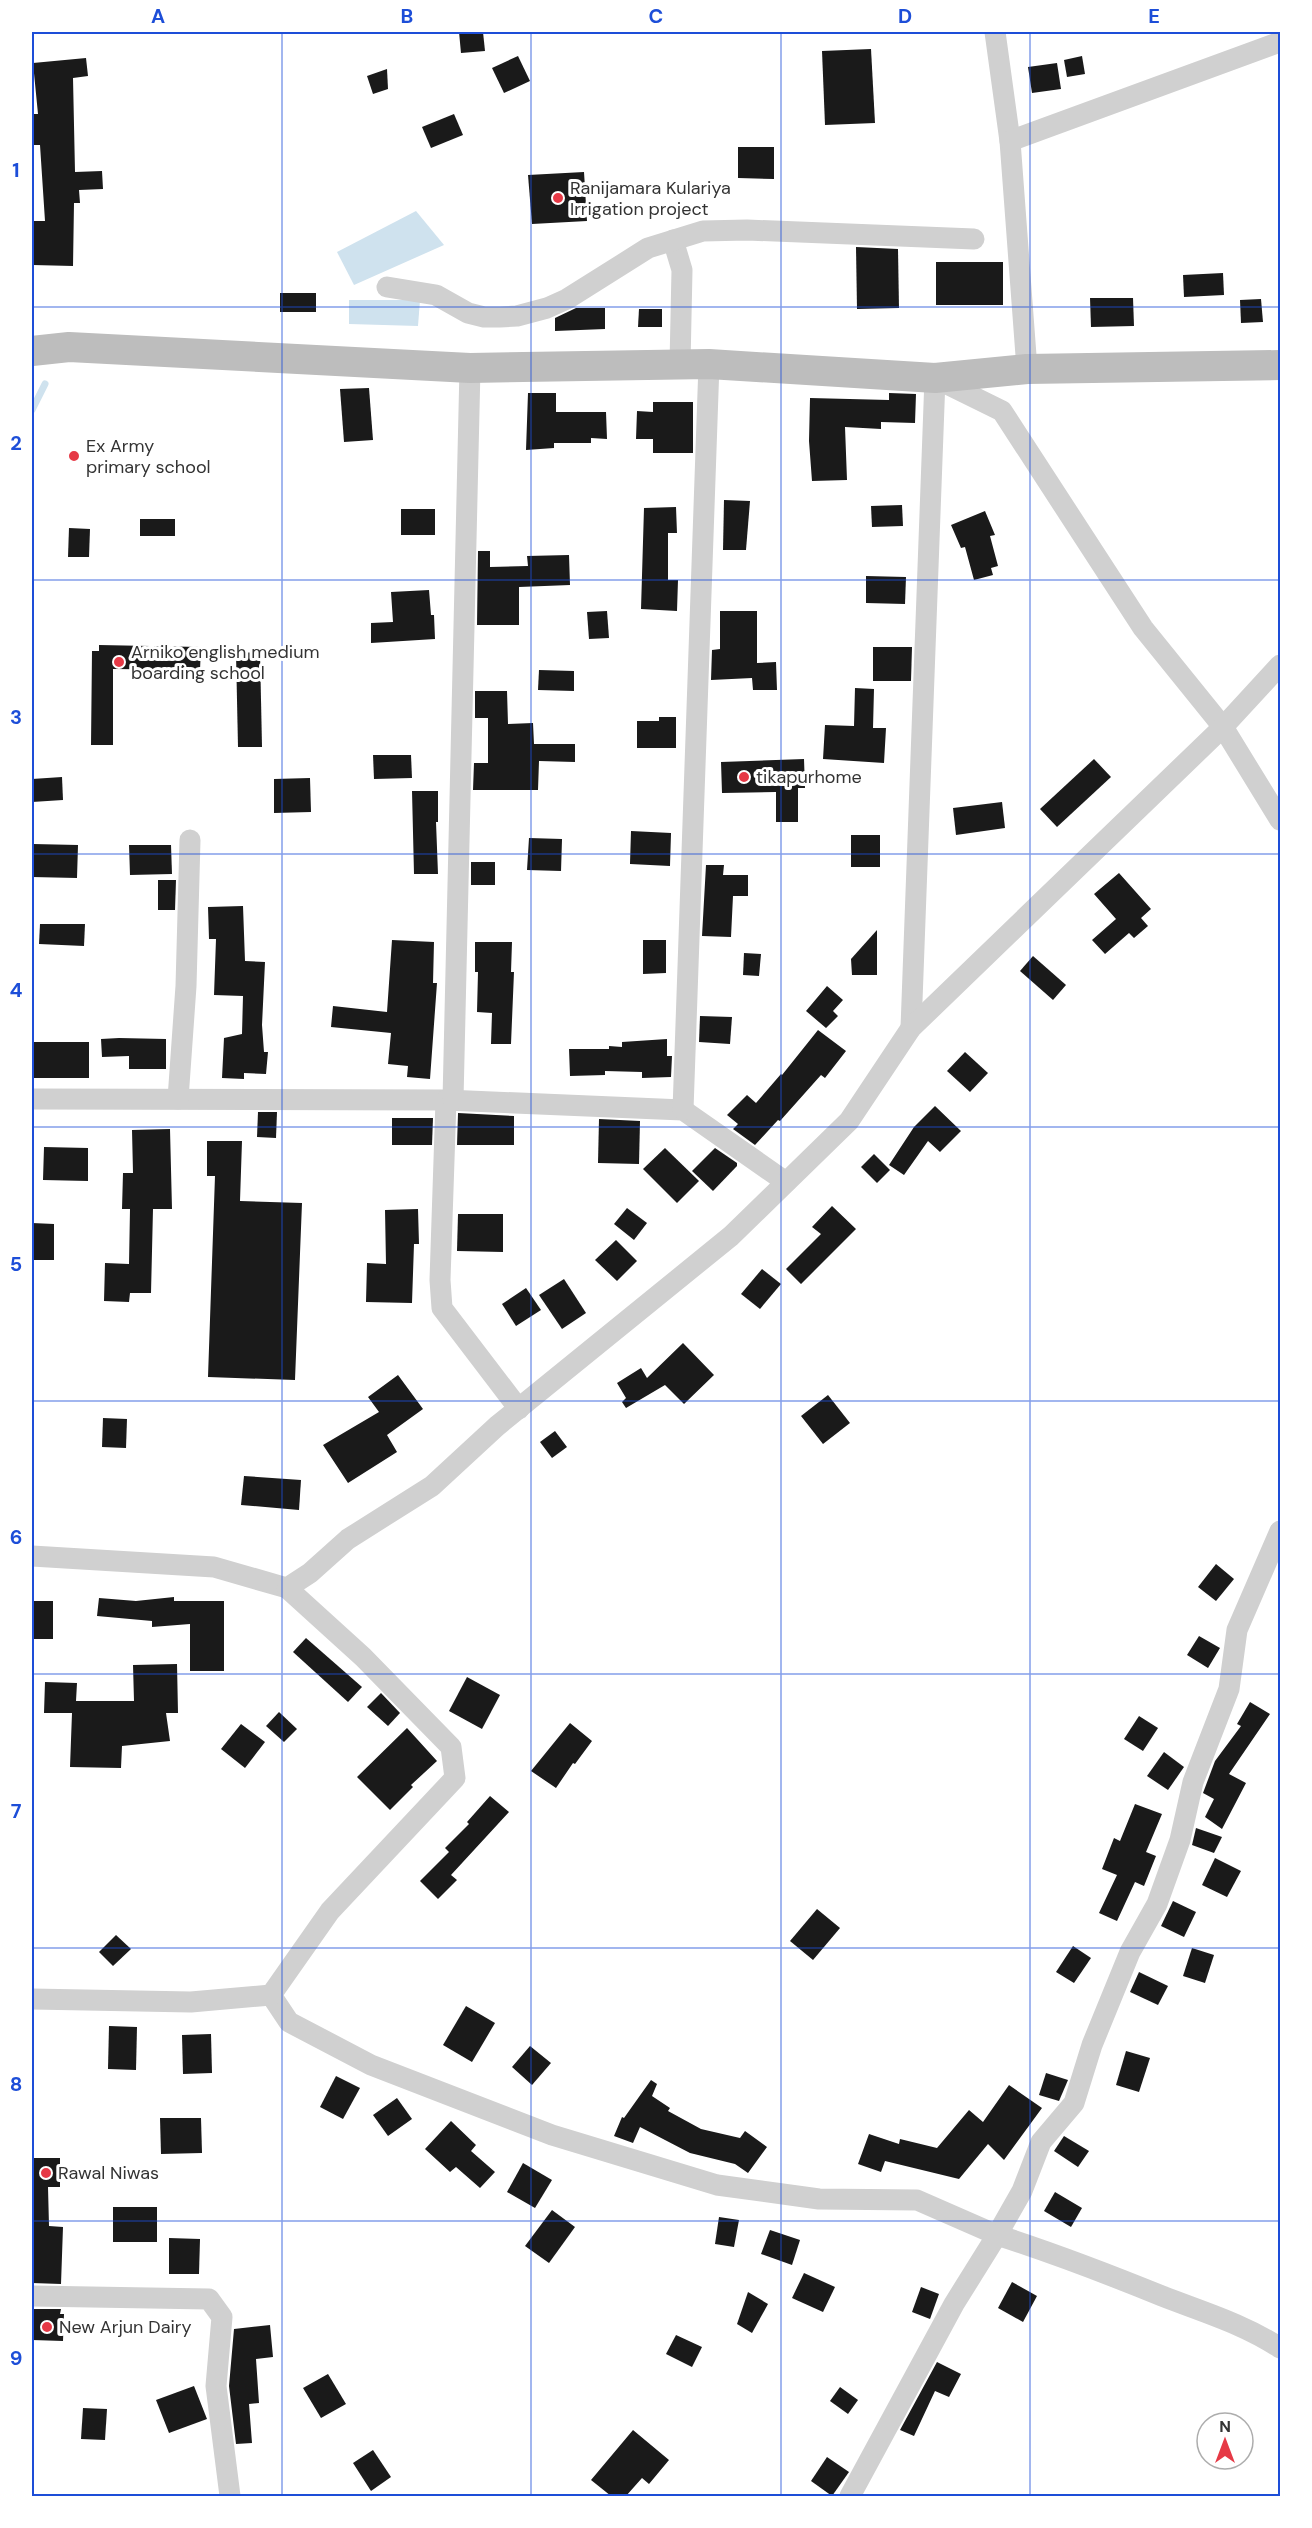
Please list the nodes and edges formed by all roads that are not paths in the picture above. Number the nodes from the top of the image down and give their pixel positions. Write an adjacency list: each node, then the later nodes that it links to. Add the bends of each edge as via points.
1 (995, 32): 3 (street)
2 (1281, 42): 3 (street)
3 (1010, 141): 12 (street)
4 (975, 239): 5 (street, via 747,230 703,231)
5 (673, 240): 6 (street, via 648,248 567,299 517,316 484,317 468,313 436,295); 8 (street, via 682,270)
6 (387, 287)
7 (32, 351): 11 (street, via 69,347)
8 (680, 364): 9 (street); 11 (street)
9 (709, 364): 13 (street); 22 (street)
10 (1281, 365): 12 (street)
11 (470, 368): 21 (street)
12 (1027, 369): 13 (street)
13 (935, 378): 15 (street, via 1002,411 1143,628); 18 (street)
14 (1281, 665): 15 (street)
15 (1223, 727): 16 (street); 18 (street)
16 (1281, 820)
17 (190, 840): 20 (street)
18 (911, 1028): 23 (street, via 849,1121)
19 (32, 1099): 20 (street)
20 (178, 1099): 21 (street)
21 (450, 1100): 22 (street); 24 (street, via 440,1280 442,1308)
22 (683, 1110): 23 (street)
23 (786, 1182): 24 (street, via 731,1236)
24 (519, 1409): 27 (street, via 432,1486 348,1539 310,1573)
25 (1281, 1531): 30 (street, via 1237,1630 1229,1689 1193,1782 1180,1840 1157,1904 1130,1952 1092,2045 1074,2103 1041,2142 1022,2191)
26 (32, 1556): 27 (street, via 214,1567)
27 (286, 1588): 28 (street, via 363,1657 451,1747 455,1778 330,1911)
28 (271, 1995): 29 (street, via 191,2002); 30 (street, via 288,2022 371,2065 552,2135 717,2185 819,2199 917,2200)
29 (32, 2000)
30 (997, 2235): 32 (street, via 1209,2312 1257,2332); 34 (street, via 954,2304)
31 (32, 2296): 33 (street, via 209,2299 222,2317 216,2386)
32 (1281, 2348)
33 (230, 2496)
34 (850, 2496)

